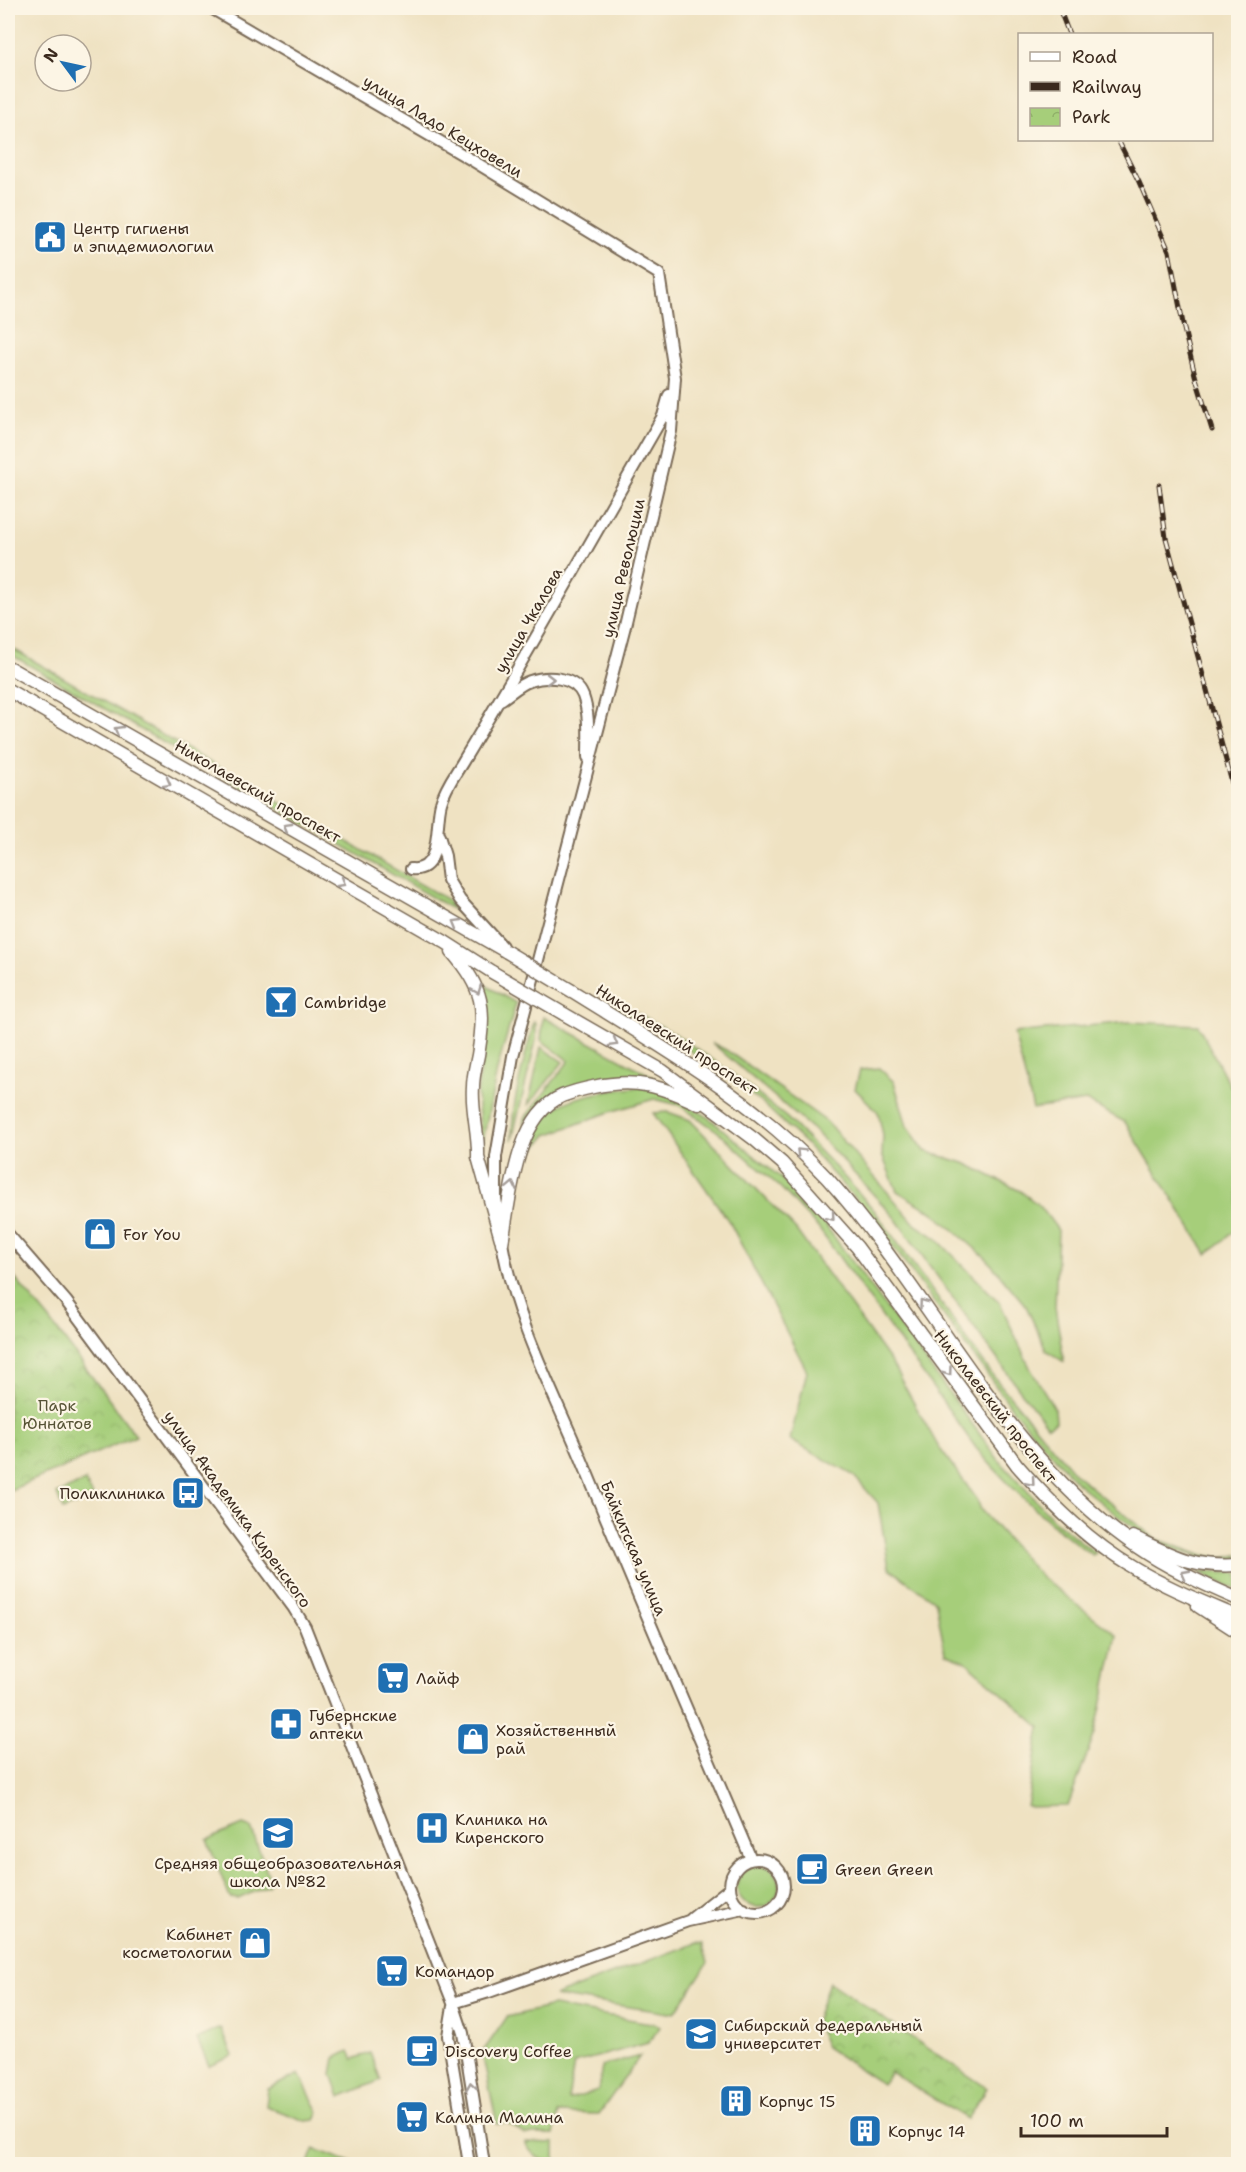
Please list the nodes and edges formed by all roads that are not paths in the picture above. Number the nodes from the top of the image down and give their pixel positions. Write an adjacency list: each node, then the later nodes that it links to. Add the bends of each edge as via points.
1 (211, 8): 2 (main road, улица Ладо Кецховели)
2 (659, 274): 3 (main road, улица Революции)
3 (675, 378): 6 (main road, улица Чкалова, via 663,416); 7 (main road, улица Революции, via 671,431)
4 (8, 667): 12 (main road, Николаевский проспект, one-way to 4)
5 (8, 690): 11 (main road, Николаевский проспект, one-way to 11)
6 (498, 702): 7 (main road, one-way to 7, via 528,681 547,677 570,682 582,693 586,708); 8 (main road, улица Чкалова, via 449,784 440,805)
7 (588, 772): 9 (main road, улица Революции)
8 (438, 832): 10 (main road, улица Чкалова, via 426,867); 12 (main road, via 448,879 460,900)
9 (563, 866): 15 (main road, Байкитская улица, via 524,1008 501,1119 496,1198)
10 (411, 869)
11 (445, 942): 13 (main road, Николаевский проспект, one-way to 13, bridge, via 663,1071); 15 (main road, one-way to 15, via 464,966 481,999 481,1039 472,1088 478,1157)
12 (507, 952): 16 (main road, Николаевский проспект, one-way to 12, bridge, via 1032,1450 871,1233 793,1144 724,1086)
13 (721, 1115): 15 (main road, one-way to 13, via 521,1147 535,1121 561,1096 622,1083 654,1085); 18 (main road, Николаевский проспект, one-way to 18, via 782,1163 851,1240 994,1437 1044,1496 1101,1546)
14 (8, 1234): 26 (main road, улица Академика Киренского, via 66,1301 305,1627)
15 (502, 1243): 22 (main road, Байкитская улица, via 530,1336)
16 (1108, 1524): 17 (main road, via 1181,1559 1217,1567); 19 (main road, Николаевский проспект, one-way to 16, via 1148,1554)
17 (1239, 1565)
18 (1172, 1588): 20 (main road, Николаевский проспект); 21 (main road)
19 (1239, 1599)
20 (1239, 1617)
21 (1239, 1632)
22 (751, 1859): 23 (main road, via 739,1865); 24 (main road, via 761,1858 774,1864 783,1876 784,1891 770,1910 756,1913)
23 (730, 1888): 24 (main road, via 734,1900); 25 (main road)
24 (744, 1909): 25 (main road)
25 (688, 1921): 26 (main road)
26 (453, 2003): 27 (main road, via 448,2036); 28 (main road, улица Академика Киренского, one-way to 26, via 463,2033)
27 (469, 2164)
28 (484, 2164)

